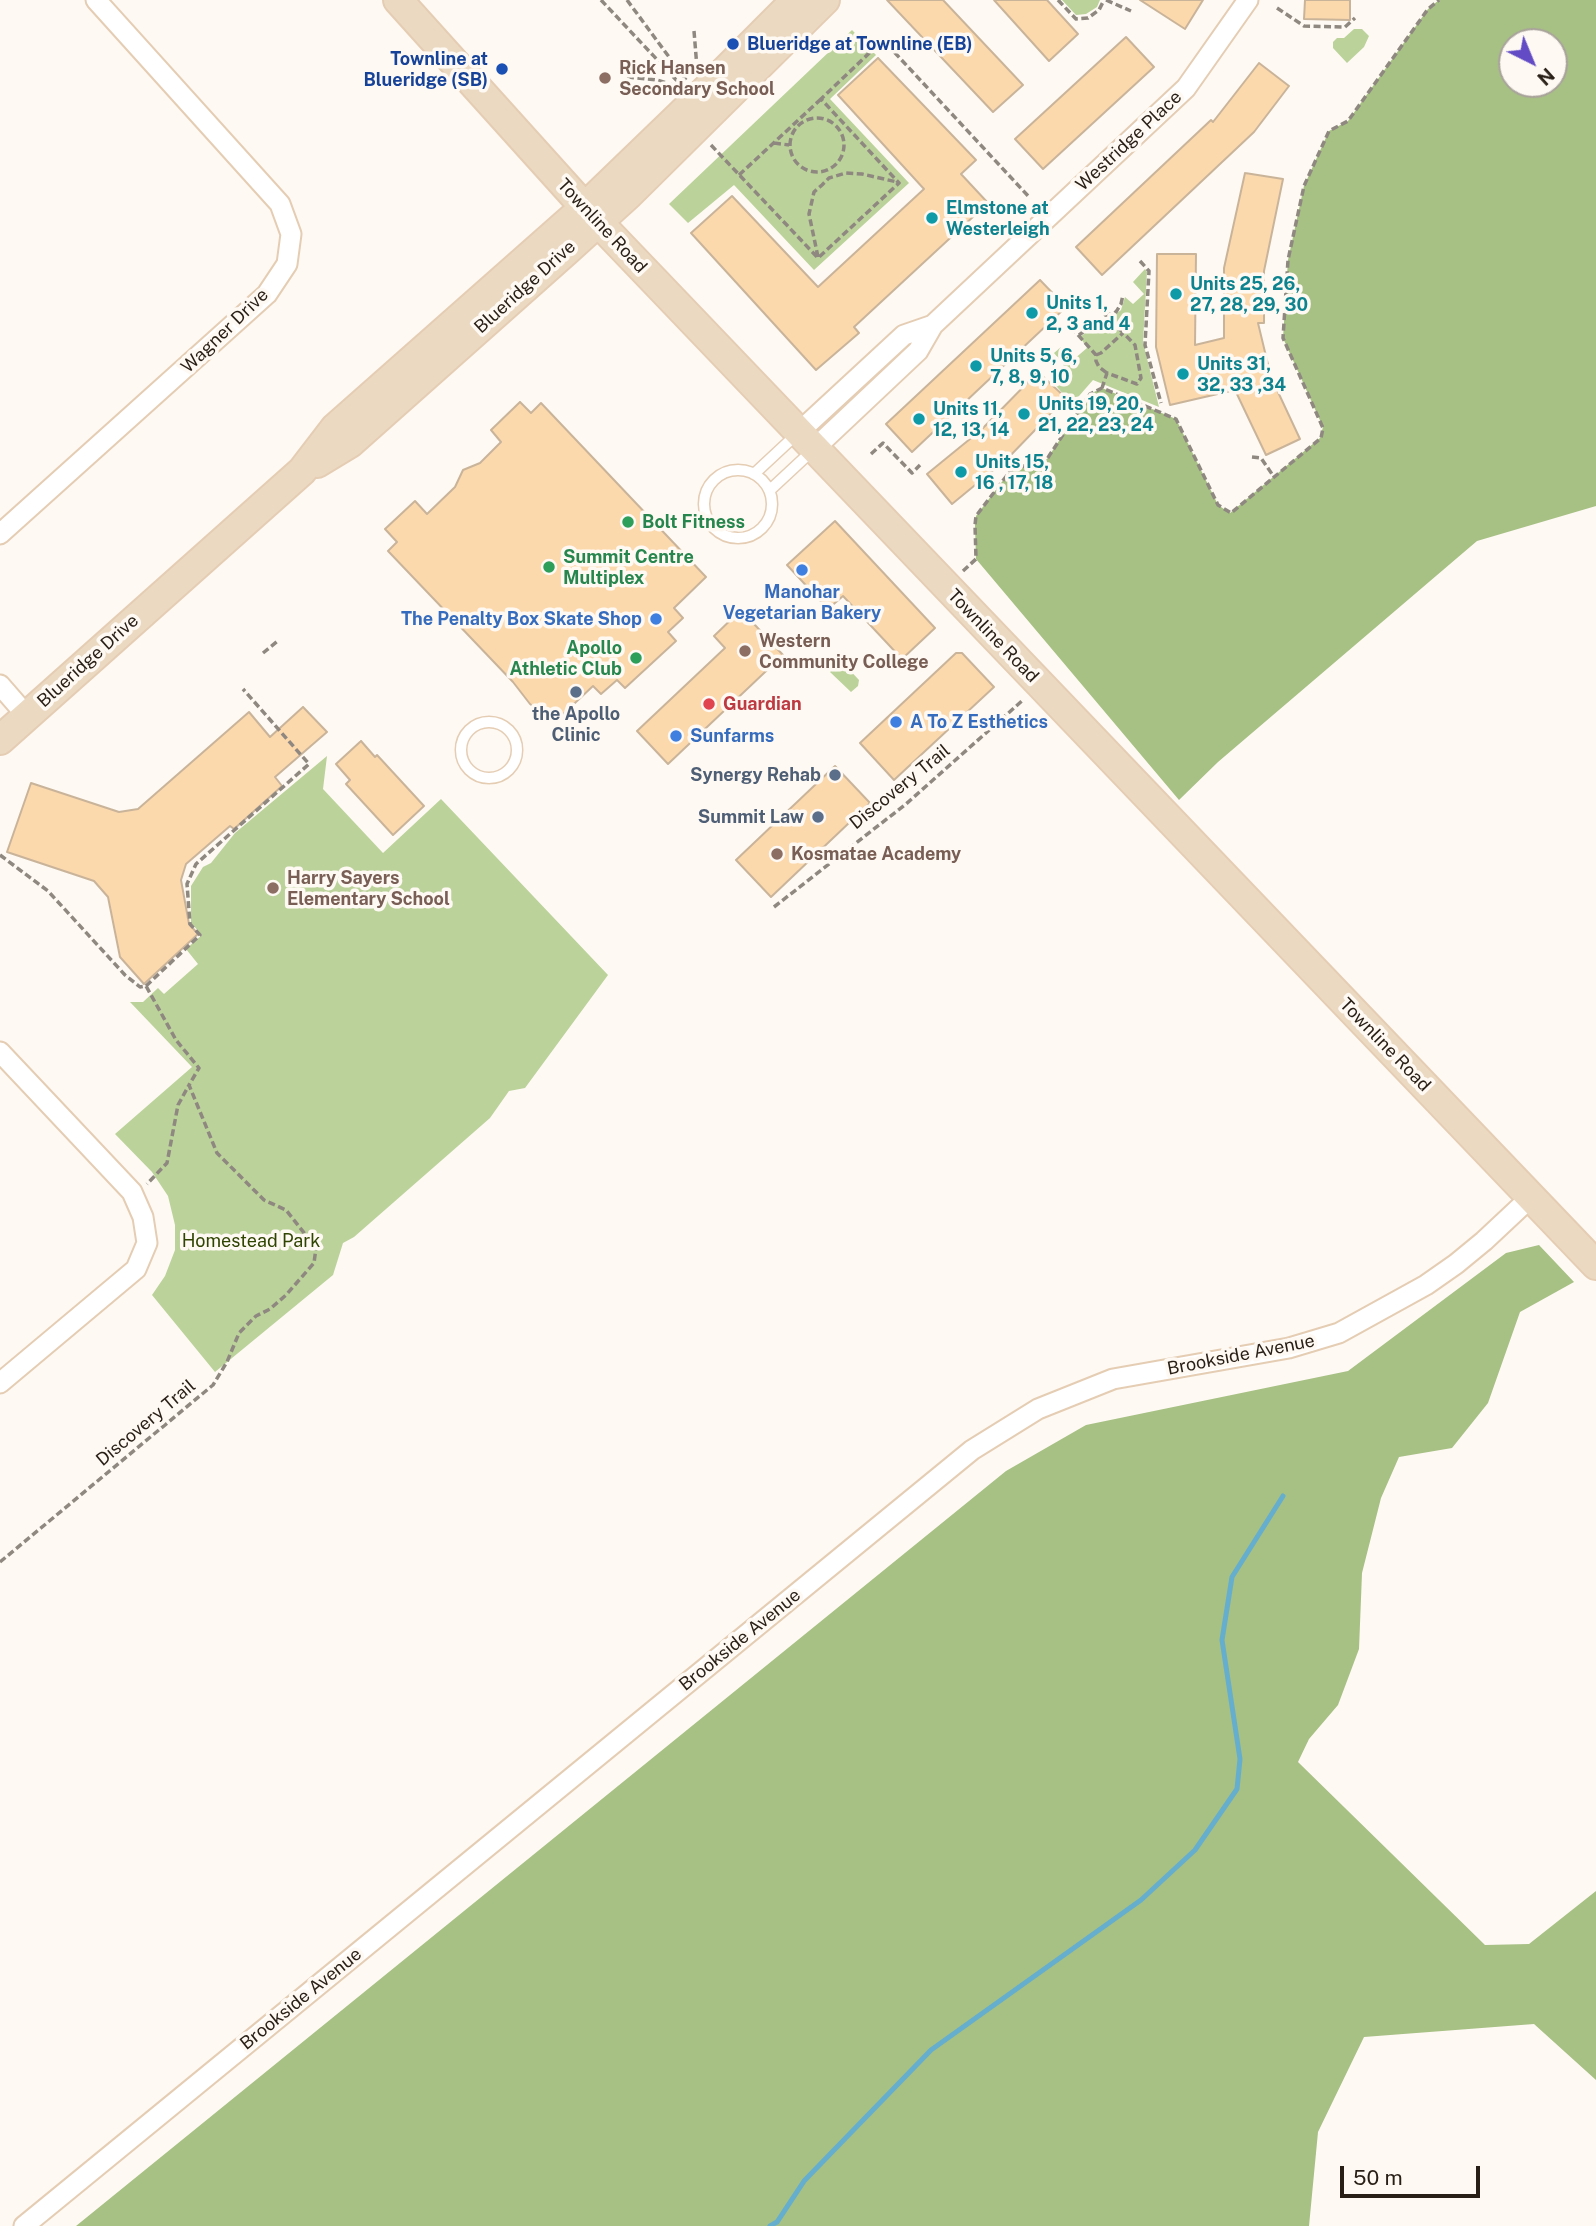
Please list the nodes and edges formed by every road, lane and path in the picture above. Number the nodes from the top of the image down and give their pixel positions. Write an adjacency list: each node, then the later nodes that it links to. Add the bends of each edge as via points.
1 (96, 0): 50 (street, Wagner Drive, via 281,204 291,234 287,264 267,294)
2 (398, 0): 30 (street, Townline Road)
3 (601, 0): 18 (path)
4 (627, 0): 18 (path)
5 (796, 0): 18 (street, Blueridge Drive)
6 (825, 0): 30 (street, Blueridge Drive)
7 (1058, 0): 8 (path, via 1076,19 1088,18)
8 (1105, 0): 12 (path)
9 (1248, 0): 43 (street, Westridge Place, via 1186,88 933,325 904,335)
10 (1439, 0): 48 (path, via 1348,121 1329,131 1304,186 1287,260 1283,338 1323,428 1321,438)
11 (1277, 8): 15 (path, via 1304,26)
12 (1131, 11)
13 (1355, 18): 15 (path, via 1345,27)
14 (1317, 19): 15 (path)
15 (1317, 26)
16 (694, 31): 18 (path, via 697,77)
17 (627, 77): 18 (path, via 657,80)
18 (690, 91): 30 (street, Blueridge Drive)
19 (821, 99): 20 (path); 28 (path); 29 (path, via 883,40)
20 (807, 112): 21 (path); 23 (path)
21 (806, 119): 24 (path, via 792,132); 25 (path, via 824,118 843,136 842,154)
22 (707, 141): 26 (path)
23 (774, 143): 24 (path); 26 (path)
24 (789, 145): 25 (path, via 792,158 805,170)
25 (828, 170): 27 (path)
26 (739, 175): 31 (path)
27 (829, 178): 28 (path, via 855,173); 31 (path, via 814,192 809,214)
28 (899, 183): 31 (path)
29 (1030, 198)
30 (591, 215): 43 (street, Townline Road); 57 (street, Blueridge Drive, via 350,443 302,471)
31 (818, 258)
32 (1140, 261): 42 (path, via 1149,271 1145,345)
33 (1123, 295): 35 (path, via 1116,312)
34 (1097, 306): 35 (path)
35 (1105, 316): 37 (path); 38 (path)
36 (1071, 327): 38 (path)
37 (1123, 333): 39 (path); 40 (path, via 1135,345 1140,382)
38 (1079, 335): 39 (path)
39 (1096, 355): 40 (path, via 1099,367)
40 (1108, 373): 41 (path)
41 (1102, 387): 48 (path, via 1176,419 1218,505 1231,513); 51 (path, via 1090,394 1047,459 1011,470 976,516 976,559)
42 (1161, 403)
43 (806, 441): 47 (lane); 49 (lane); 51 (street, Townline Road)
44 (871, 454): 46 (path, via 883,443 912,473)
45 (1252, 457): 48 (path, via 1261,458)
46 (920, 465)
47 (754, 474): 49 (lane); 49 (lane, via 723,474 708,490 705,511 716,530 737,538 759,532 772,513)
48 (1274, 477)
49 (770, 490)
50 (0, 534)
51 (946, 587): 55 (street, Townline Road)
52 (279, 640): 53 (path)
53 (263, 653)
54 (0, 685): 57 (street)
55 (1040, 685): 61 (path, Discovery Trail, via 906,804); 66 (street, Townline Road)
56 (243, 690): 62 (path, via 309,764 196,864 187,884 190,924 200,935)
57 (27, 716): 58 (street, Blueridge Drive)
58 (0, 740)
59 (464, 763): 59 (lane, via 477,776 503,775 517,756 512,733 497,723 478,724 464,736)
60 (0, 855): 62 (path, via 48,891 125,975 140,987)
61 (774, 907)
62 (146, 986): 64 (path, via 176,1040 199,1068)
63 (0, 1052): 65 (street)
64 (189, 1084): 65 (path, via 178,1105 167,1163); 69 (path, Discovery Trail, via 217,1153 264,1200 286,1210 316,1248 314,1263 286,1296 239,1333 213,1385)
65 (134, 1196): 68 (street, via 147,1243 136,1269)
66 (1531, 1197): 67 (street, Townline Road); 70 (street, Brookside Avenue, via 1426,1286 1339,1333 1289,1348 1113,1379 1038,1409 972,1450)
67 (1596, 1265)
68 (0, 1383)
69 (0, 1562)
70 (24, 2226)

